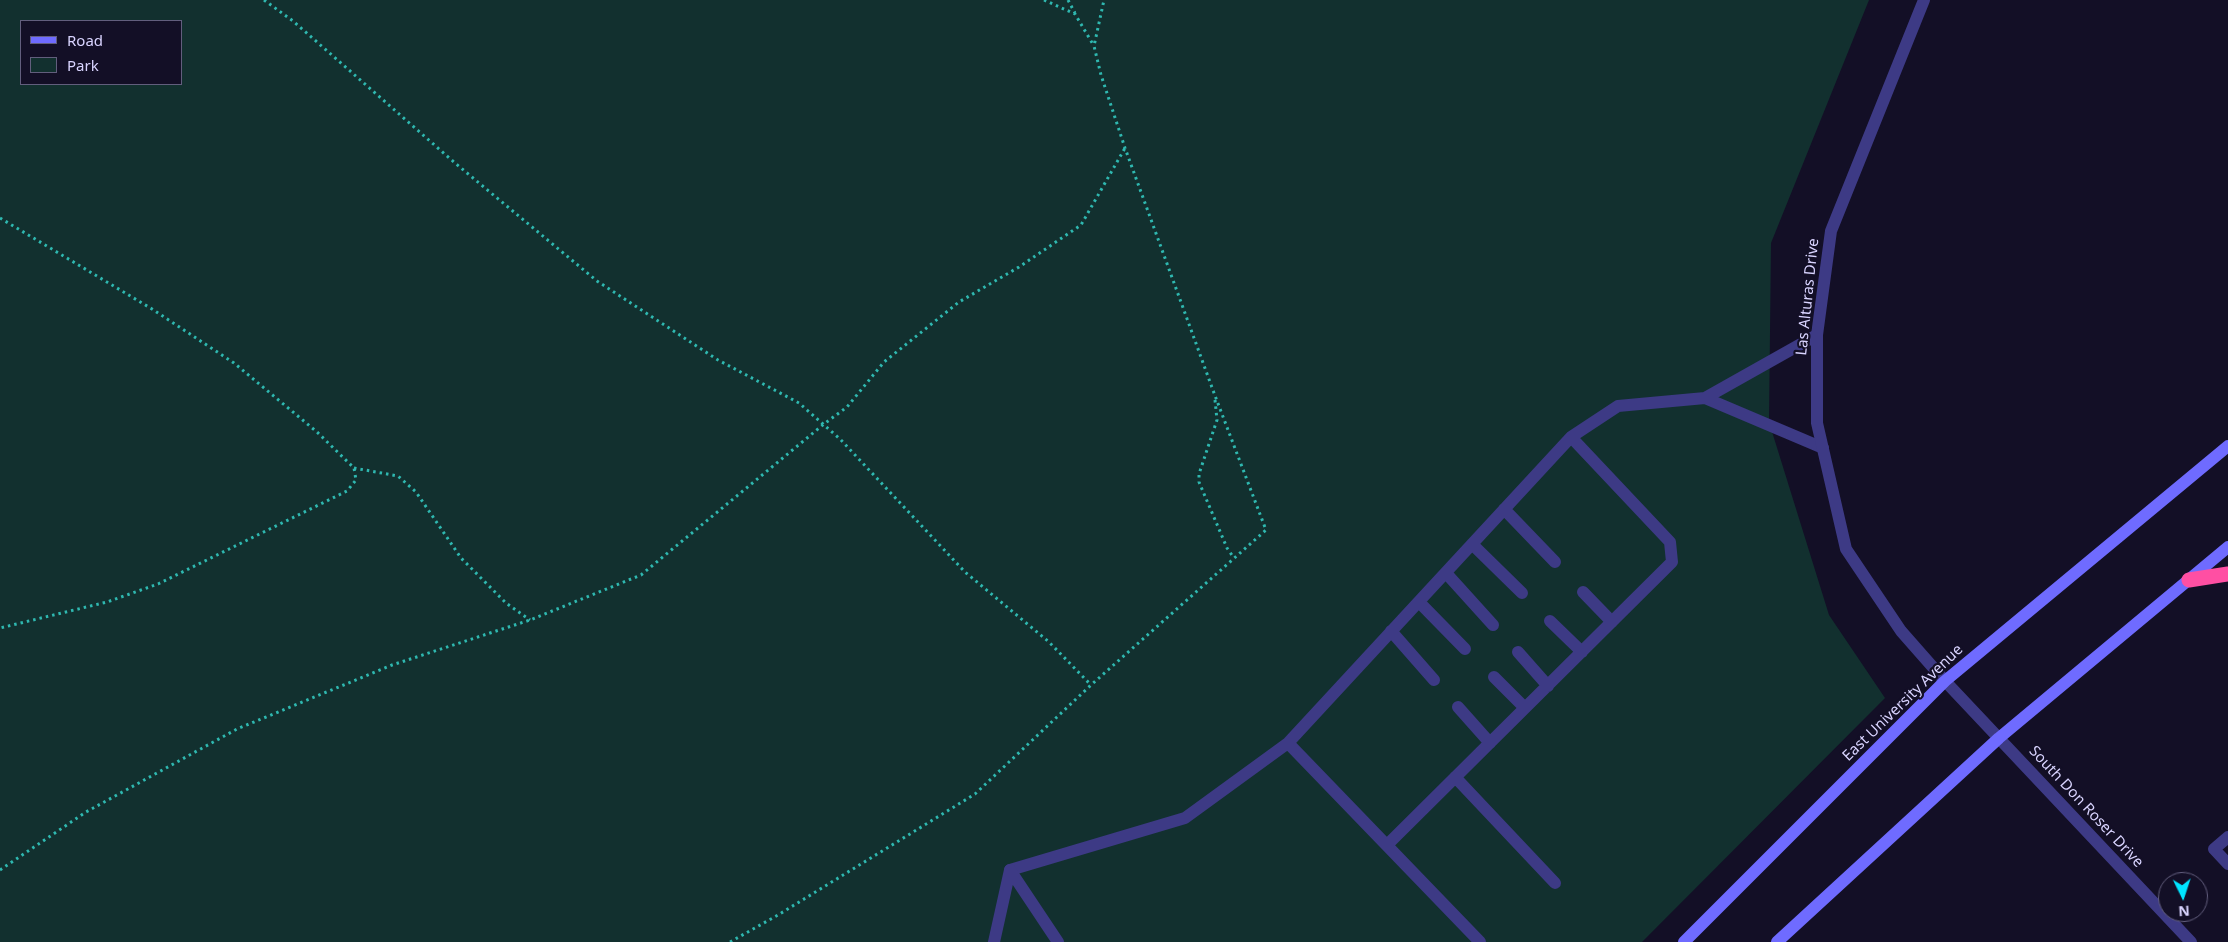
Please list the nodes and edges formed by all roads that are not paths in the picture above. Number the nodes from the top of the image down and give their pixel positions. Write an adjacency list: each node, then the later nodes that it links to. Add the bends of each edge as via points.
1 (1924, 0): 2 (street, Las Alturas Drive, via 1831,231)
2 (1817, 336): 3 (street); 6 (street, Las Alturas Drive, via 1817,423)
3 (1705, 398): 4 (street, via 1618,406); 6 (street)
4 (1571, 437): 7 (street); 18 (street, via 1670,542 1672,562)
5 (2228, 446): 26 (main road, East University Avenue)
6 (1823, 448): 26 (street, Las Alturas Drive, via 1846,549 1901,631)
7 (1504, 509): 8 (street); 10 (street)
8 (1472, 544): 11 (street); 15 (street)
9 (2228, 547): 13 (main road)
10 (1555, 562)
11 (1446, 573): 16 (street); 19 (street)
12 (2228, 574): 13 (highway)
13 (2189, 580): 30 (main road)
14 (1583, 592): 18 (street)
15 (1522, 593)
16 (1419, 602): 20 (street); 21 (street)
17 (1550, 621): 23 (street)
18 (1612, 622): 23 (street)
19 (1494, 625)
20 (1391, 631): 25 (street); 31 (street)
21 (1465, 649)
22 (1518, 652): 27 (street)
23 (1582, 652): 27 (street)
24 (1494, 678): 29 (street)
25 (1434, 680)
26 (1945, 681): 30 (street, Las Alturas Drive); 42 (main road, East University Avenue)
27 (1548, 686): 29 (street)
28 (1458, 707): 32 (street)
29 (1525, 708): 32 (street)
30 (1999, 738): 43 (main road); 44 (street, South Don Roser Drive)
31 (1288, 743): 35 (street); 37 (street, via 1185,818)
32 (1490, 743): 33 (street)
33 (1455, 777): 35 (street); 38 (street)
34 (2228, 837): 36 (street, via 2214,849)
35 (1387, 845): 41 (street)
36 (2228, 864)
37 (1010, 870): 39 (street); 40 (street)
38 (1555, 883)
39 (994, 942)
40 (1058, 942)
41 (1480, 942)
42 (1684, 942)
43 (1777, 942)
44 (2191, 942)

